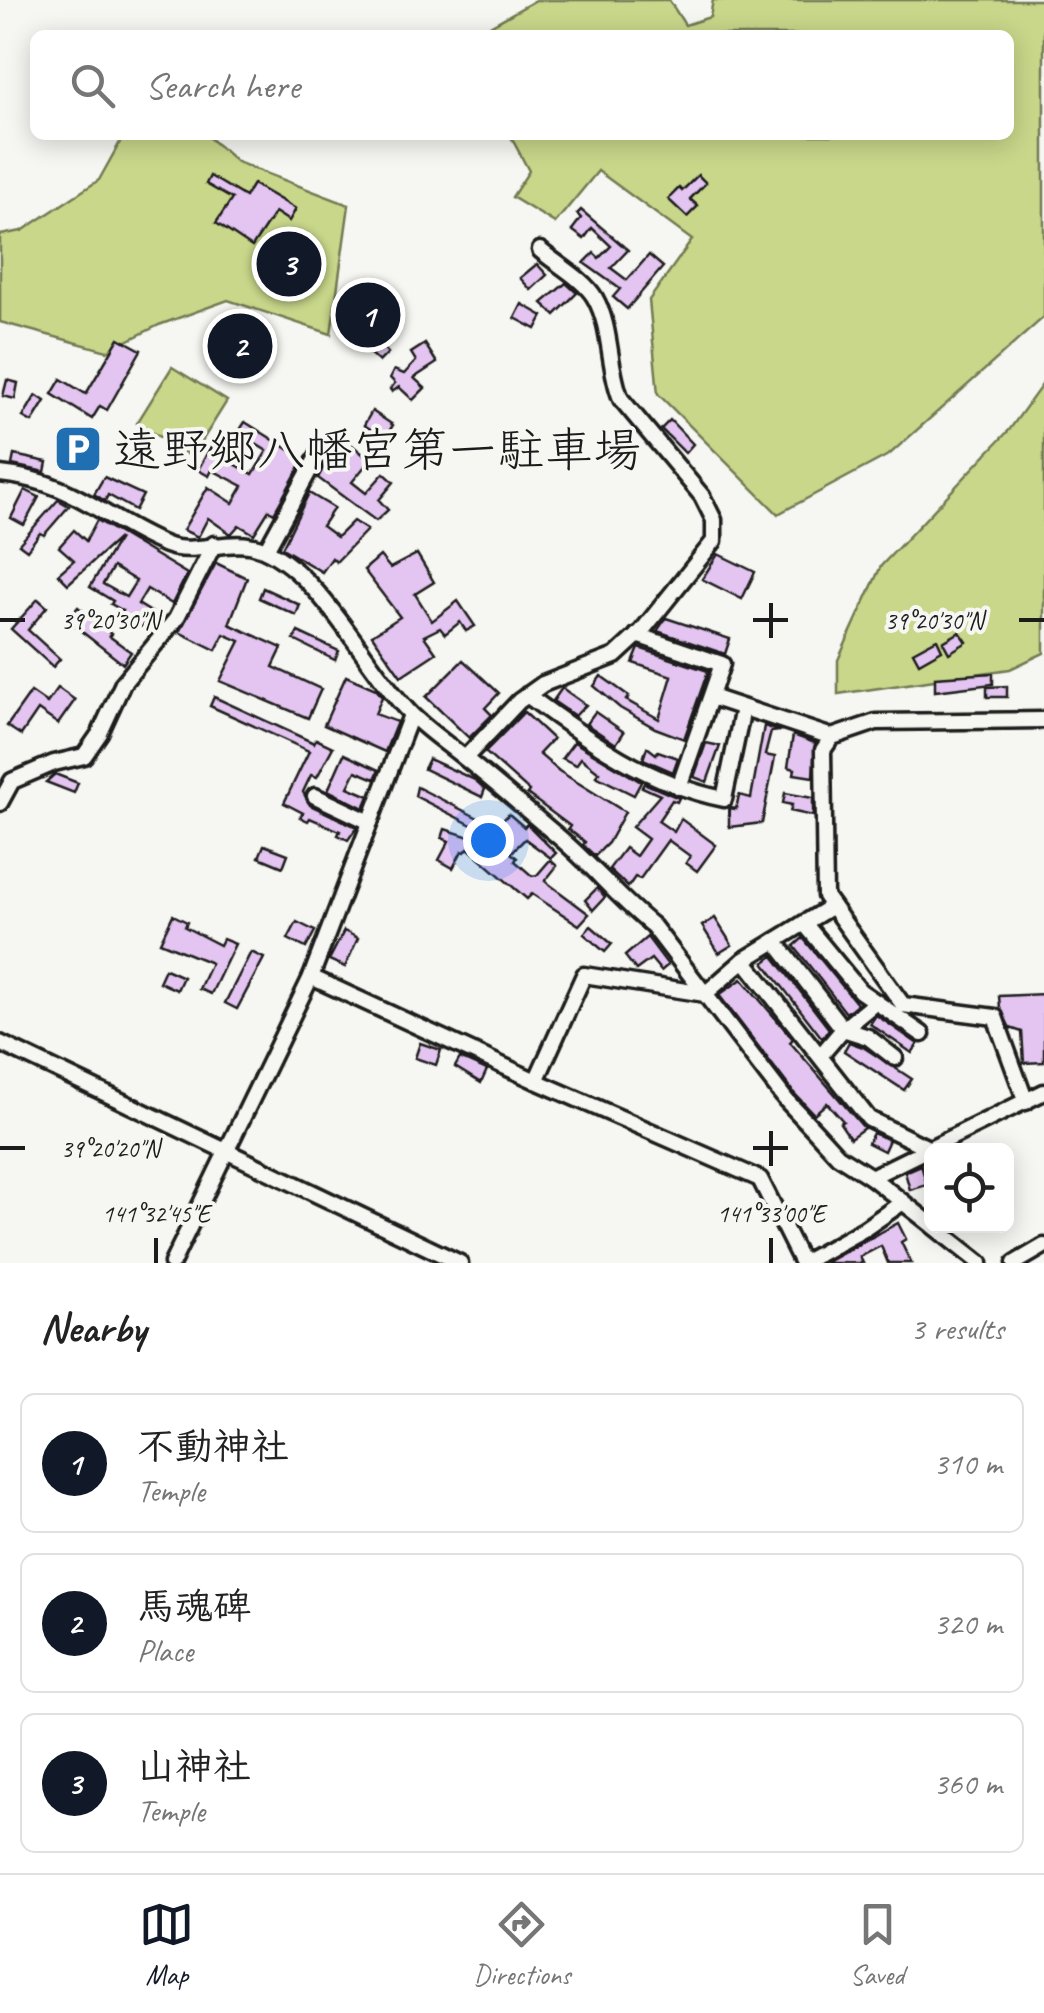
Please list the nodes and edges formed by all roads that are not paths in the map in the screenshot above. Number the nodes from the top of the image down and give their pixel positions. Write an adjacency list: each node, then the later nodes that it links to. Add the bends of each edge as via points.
1 (540, 250): 6 (street, via 592,294 622,399 714,520 714,540 703,558)
2 (339, 443): 5 (street, via 319,453)
3 (0, 474): 4 (street, via 69,491 170,547)
4 (214, 544): 5 (street); 16 (street, via 176,619 122,683 84,756 12,781)
5 (266, 550): 10 (street, via 328,605)
6 (637, 635): 7 (street, via 615,656); 8 (street, via 722,664)
7 (527, 696): 13 (street); 14 (street, via 598,747)
8 (711, 697): 9 (street); 14 (street)
9 (744, 708): 12 (street); 14 (street, via 724,800)
10 (412, 715): 13 (street); 17 (street)
11 (1044, 720): 12 (street, via 876,722)
12 (832, 737): 18 (street, via 823,750 825,896)
13 (465, 758): 23 (street, via 653,926)
14 (679, 787)
15 (314, 796): 17 (street)
16 (0, 803)
17 (370, 822): 22 (street)
18 (832, 906): 19 (street); 32 (street, via 903,1005 995,1017)
19 (804, 923): 20 (street); 24 (street)
20 (774, 941): 21 (street); 25 (street)
21 (744, 960): 23 (street); 28 (street)
22 (311, 978): 30 (street); 35 (street)
23 (705, 994): 30 (street, via 584,975); 37 (street, via 786,1100 838,1156)
24 (876, 1002): 25 (street); 26 (street)
25 (843, 1030): 28 (street); 29 (street)
26 (922, 1034)
27 (0, 1043): 35 (street)
28 (821, 1055): 34 (street, via 869,1119)
29 (896, 1058)
30 (536, 1081): 44 (street, via 760,1179)
31 (1044, 1092): 32 (street)
32 (1026, 1102): 33 (street)
33 (944, 1143)
34 (924, 1147)
35 (229, 1152): 42 (street); 43 (street)
36 (924, 1153): 37 (street)
37 (871, 1177): 38 (street)
38 (904, 1202): 39 (street); 44 (street)
39 (924, 1218)
40 (942, 1233): 45 (street)
41 (1044, 1246): 46 (street)
42 (172, 1263)
43 (460, 1263)
44 (802, 1263)
45 (980, 1263)
46 (1016, 1263)

